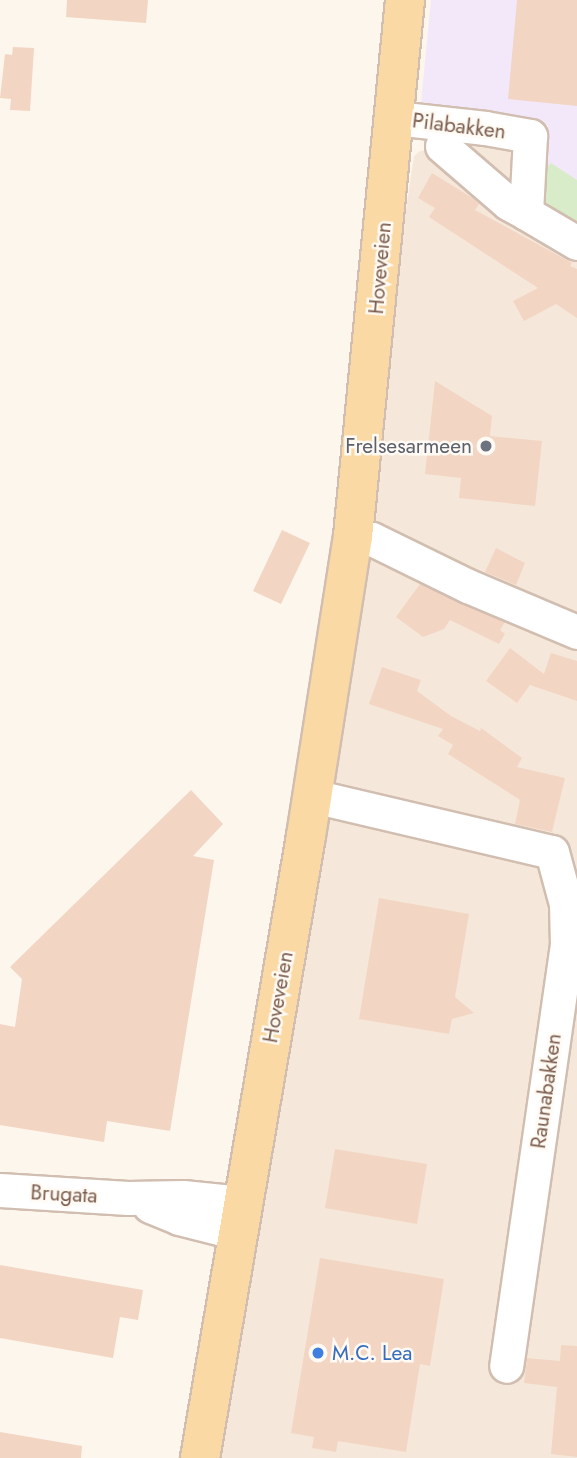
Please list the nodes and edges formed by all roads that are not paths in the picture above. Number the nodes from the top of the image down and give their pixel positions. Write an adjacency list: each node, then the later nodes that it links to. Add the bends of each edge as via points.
1 (405, 0): 2 (main road, Hoveveien)
2 (395, 118): 4 (street, Pilabakken, via 530,136); 6 (main road, Hoveveien)
3 (442, 146): 4 (street, Pilabakken)
4 (526, 213): 5 (street, Pilabakken)
5 (577, 243)
6 (353, 536): 7 (street, via 372,539); 8 (main road, Hoveveien)
7 (577, 632)
8 (313, 796): 10 (main road, Hoveveien); 11 (street, Raunabakken, via 552,852 566,904 568,944)
9 (0, 1190): 10 (street, Brugata, via 183,1197)
10 (240, 1218): 12 (main road, Hoveveien)
11 (506, 1366)
12 (200, 1458)

